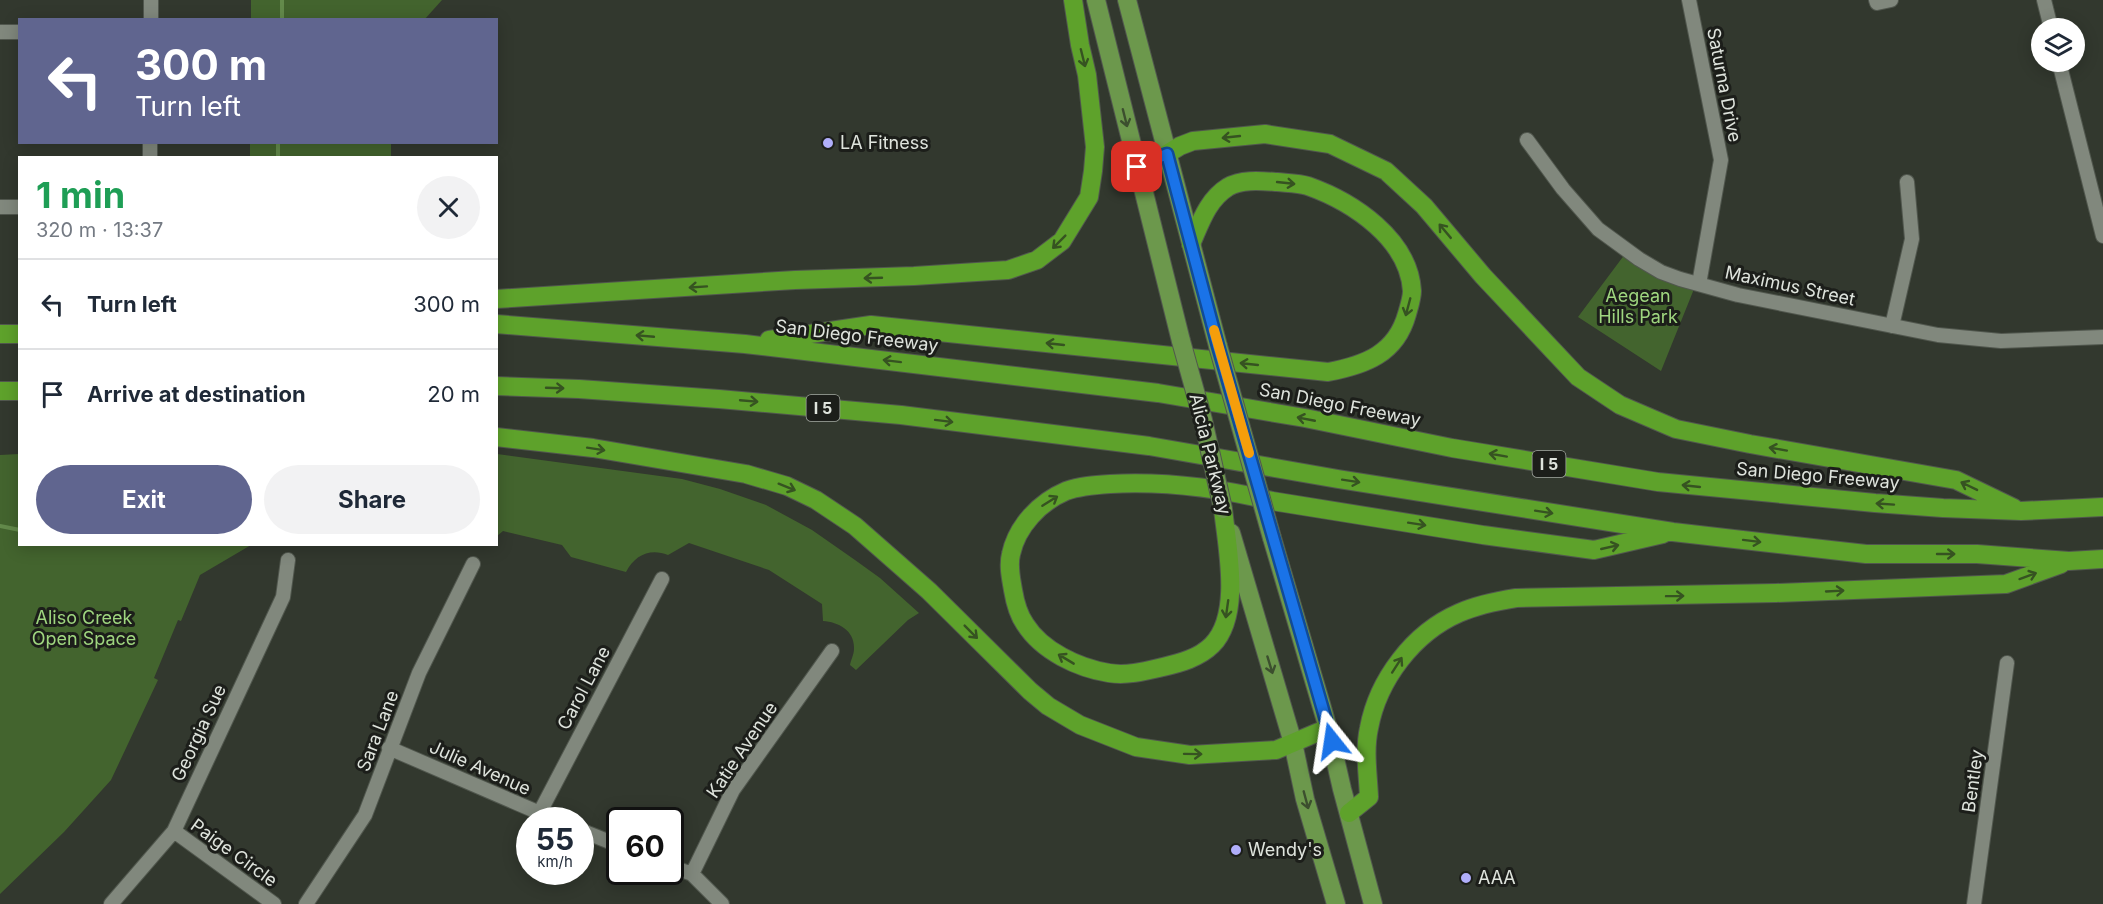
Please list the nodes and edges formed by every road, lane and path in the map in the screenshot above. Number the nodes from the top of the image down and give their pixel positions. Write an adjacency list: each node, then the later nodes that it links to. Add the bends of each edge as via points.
1 (151, 0): 9 (street)
2 (1073, 0): 23 (highway, one-way to 23, via 1087,75 1094,171 1089,197 1062,241 1037,260 1008,270)
3 (1096, 0): 16 (main road, Alicia Parkway, one-way to 16)
4 (1127, 0): 15 (main road, Alicia Parkway)
5 (1689, 0): 22 (street, Saturna Drive, via 1721,160)
6 (1891, 0): 8 (street)
7 (2044, 0): 10 (street)
8 (1876, 2)
9 (151, 18)
10 (2048, 18)
11 (0, 32): 12 (street)
12 (18, 32)
13 (2062, 72): 20 (street)
14 (1527, 140): 22 (street, Maximus Street, via 1598,229 1639,260)
15 (1174, 150): 16 (main road); 21 (main road, Alicia Parkway); 36 (highway, one-way to 15, via 1956,480 1676,429 1620,405 1578,377 1483,276 1424,206 1386,171 1330,144 1265,134 1193,141)
16 (1137, 167): 35 (main road, Alicia Parkway, bridge)
17 (1907, 182): 25 (street, via 1912,239)
18 (0, 207): 19 (street)
19 (18, 207)
20 (2103, 236)
21 (1191, 244): 29 (highway, one-way to 29, via 1208,206 1228,187 1254,180 1307,185 1350,206 1385,234 1401,256 1412,293 1403,327 1384,351 1357,366 1328,372 871,325); 45 (main road, Alicia Parkway, bridge)
22 (1699, 285): 25 (street, Maximus Street)
23 (498, 299)
24 (498, 324): 29 (highway, San Diego Freeway / I 5, one-way to 24)
25 (1892, 326): 28 (street, Maximus Street, via 2001,341)
26 (0, 334): 27 (highway)
27 (18, 334)
28 (2103, 337)
29 (745, 344): 36 (highway, San Diego Freeway / I 5, one-way to 29, via 1875,503 1658,482 1158,393)
30 (498, 386): 37 (highway, I 5, one-way to 37, via 900,415 1149,447)
31 (18, 390): 32 (highway)
32 (0, 391)
33 (498, 437): 46 (highway, one-way to 46, via 593,448 746,474 787,486 816,500 855,525 1048,706 1080,725 1136,747 1190,755 1276,750)
34 (2103, 507): 36 (highway, San Diego Freeway / I 5)
35 (1223, 509): 37 (highway, one-way to 37, via 1230,579 1228,613 1212,645 1198,655 1142,672 1110,674 1072,663 1043,644 1025,626 1016,606 1010,573 1018,534 1043,504 1066,491 1088,486 1173,484 1594,550); 46 (main road, Alicia Parkway, one-way to 46)
36 (2021, 511)
37 (1673, 532): 40 (highway, I 5, one-way to 40, via 1866,554 1977,554)
38 (2103, 559): 40 (highway, I 5)
39 (288, 560): 51 (street, Georgia Sue, via 283,597)
40 (2068, 561): 50 (highway, one-way to 40, via 1369,797 1367,740 1381,691 1404,654 1428,632 1458,613 1516,598 2006,584)
41 (473, 564): 47 (street, Sara Lane, via 419,673)
42 (662, 579): 49 (street, Carol Lane)
43 (832, 651): 53 (street, Katie Avenue, via 733,790)
44 (2007, 663): 60 (street, Bentley)
45 (1328, 728): 46 (highway); 50 (main road, Alicia Parkway)
46 (1293, 743): 58 (main road, Alicia Parkway, one-way to 58)
47 (389, 748): 48 (street, Julie Avenue); 56 (street, Sara Lane, via 365,815)
48 (523, 807)
49 (543, 807)
50 (1349, 813): 59 (main road, Alicia Parkway)
51 (174, 831): 54 (street, Georgia Sue); 55 (street, Paige Circle)
52 (684, 871): 53 (street)
53 (692, 874): 57 (street)
54 (111, 904)
55 (274, 904)
56 (306, 904)
57 (722, 904)
58 (1336, 904)
59 (1374, 904)
60 (1974, 904)

